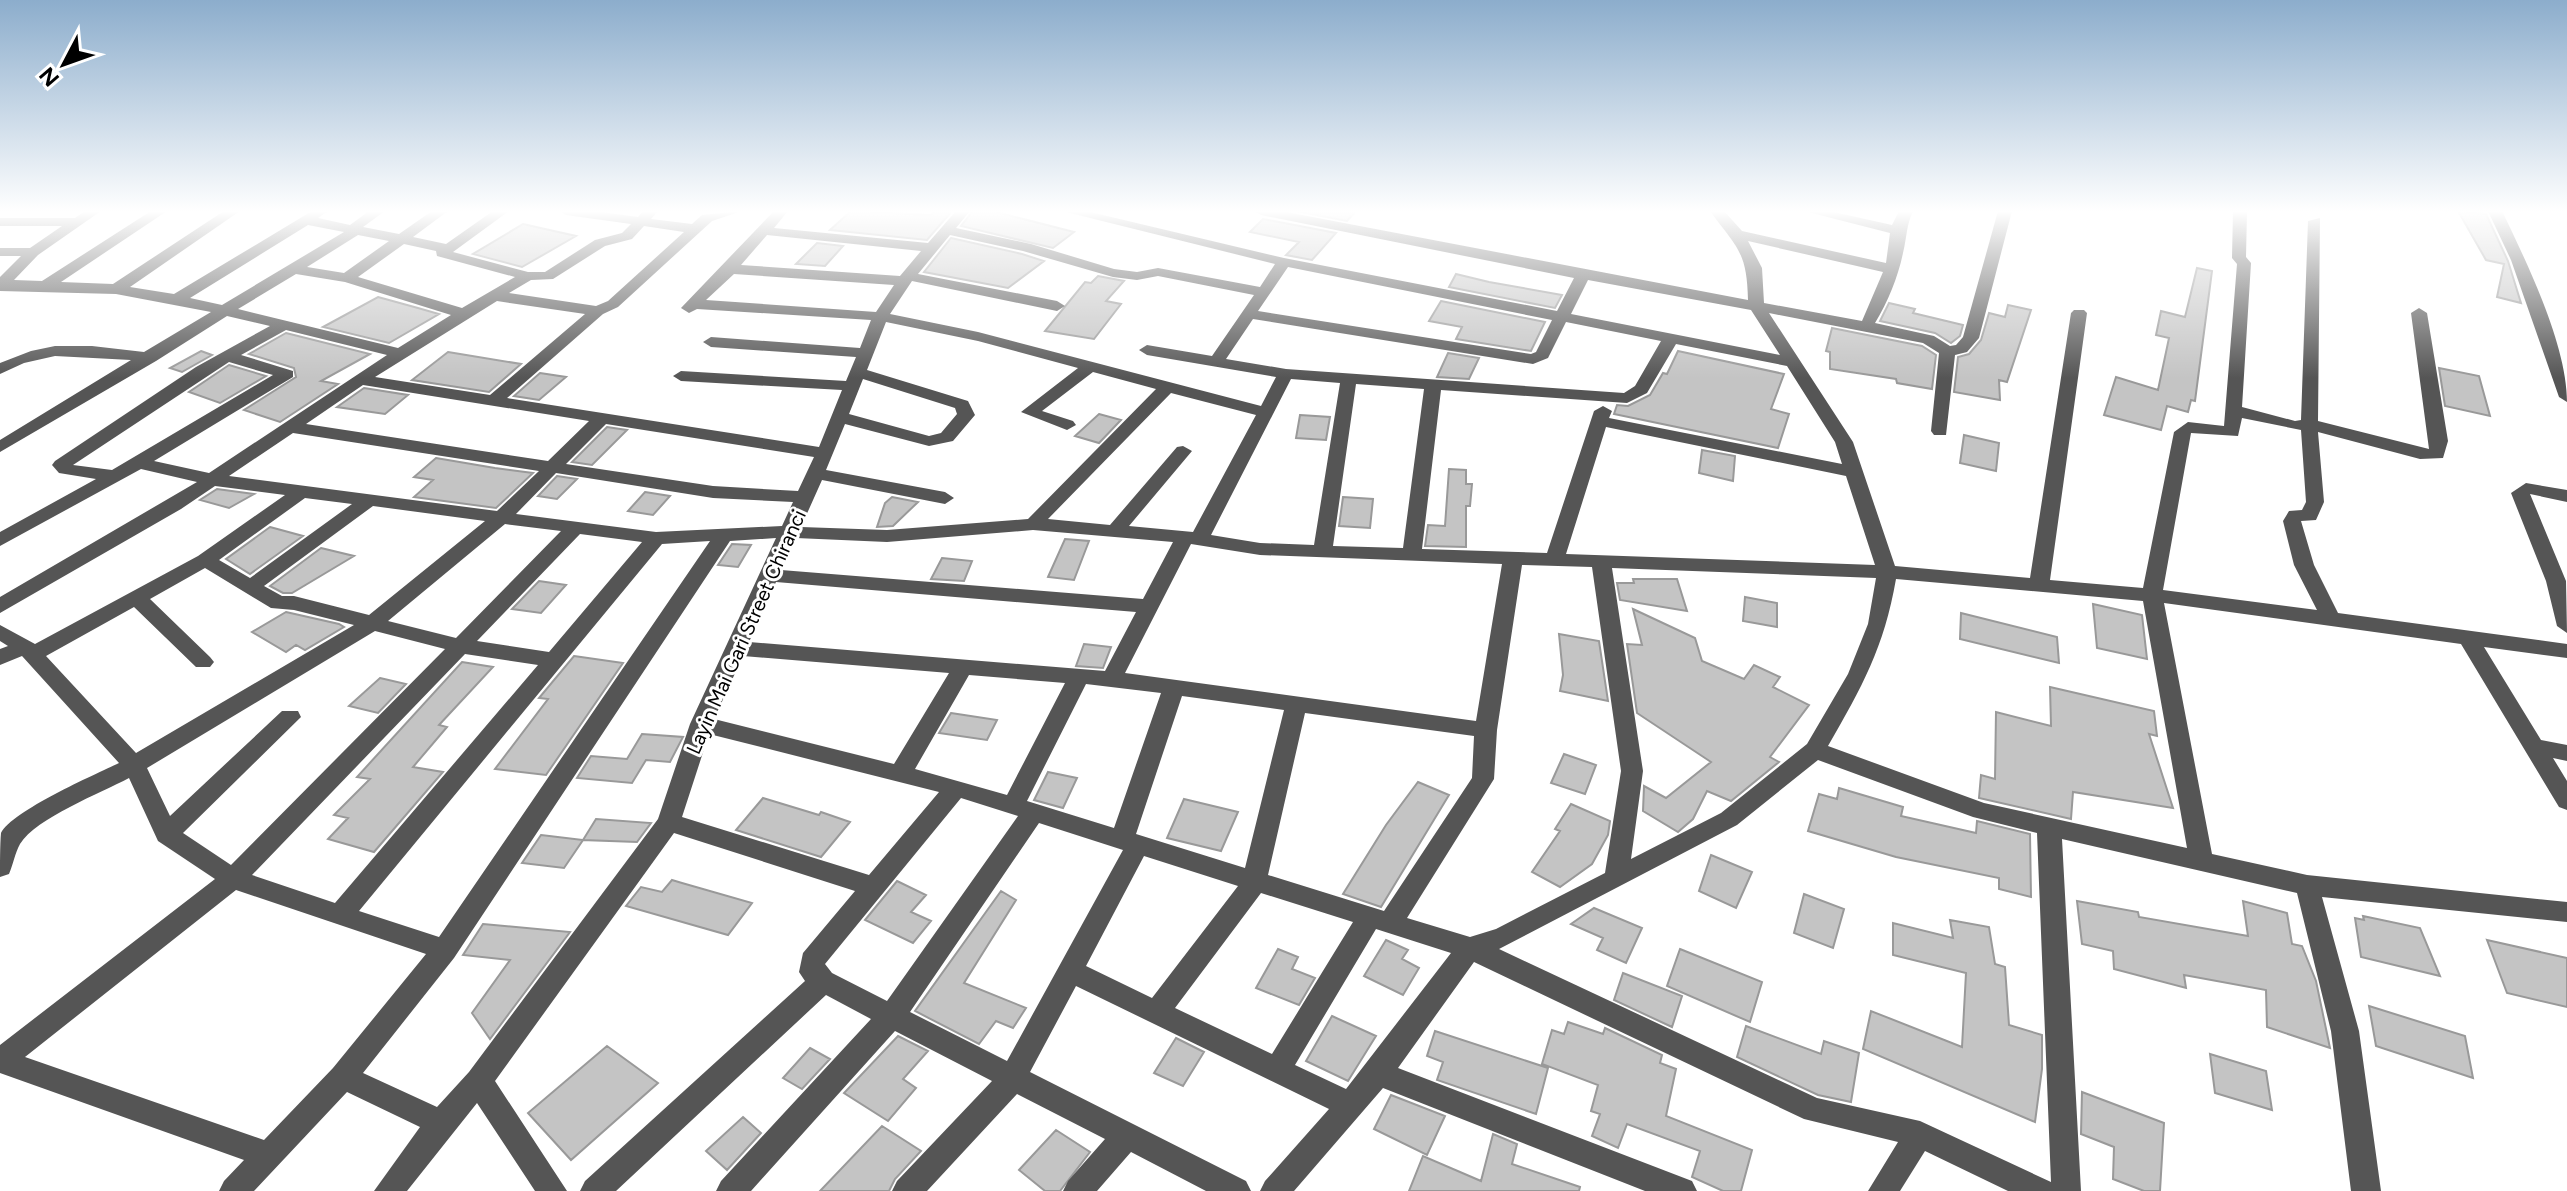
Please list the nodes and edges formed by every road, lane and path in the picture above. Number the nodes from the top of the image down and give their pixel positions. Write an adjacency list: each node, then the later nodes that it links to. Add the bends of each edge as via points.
1 (18, 267): 29 (street)
2 (75, 267): 30 (street)
3 (150, 267): 31 (street)
4 (230, 267): 34 (street)
5 (299, 267): 22 (street)
6 (364, 267): 27 (street)
7 (488, 267): 26 (street)
8 (563, 267): 26 (street, via 548,276)
9 (654, 267): 38 (street)
10 (732, 267): 23 (street)
11 (916, 267): 28 (street, Layin Mai Gari Street Chiranci)
12 (1092, 267): 32 (street, via 1137,276 1158,272)
13 (1281, 267): 32 (street)
14 (1309, 267): 44 (street)
15 (1543, 267): 25 (street)
16 (1754, 267): 35 (street)
17 (1880, 267): 24 (street)
18 (1990, 267): 52 (street, via 1971,338 1961,349)
19 (2244, 267): 71 (street)
20 (2314, 267): 76 (street)
21 (2518, 267): 47 (street)
22 (295, 269): 27 (street); 37 (street)
23 (730, 269): 28 (street); 43 (street, via 688,309)
24 (1891, 269): 46 (street)
25 (1583, 275): 35 (street); 44 (street)
26 (528, 276): 33 (street)
27 (347, 278): 41 (street)
28 (906, 278): 36 (street); 43 (street, Layin Mai Gari Street Chiranci)
29 (0, 285): 30 (street)
30 (45, 286): 31 (street)
31 (116, 289): 34 (street)
32 (1263, 292): 42 (street)
33 (496, 296): 38 (street); 41 (street)
34 (177, 299): 37 (street)
35 (1756, 305): 46 (street); 57 (street)
36 (1057, 306)
37 (228, 309): 45 (street); 56 (street)
38 (598, 311): 70 (street)
39 (2079, 313): 113 (street)
40 (2419, 313): 76 (street, via 2437,454 2408,452)
41 (465, 314): 53 (street)
42 (1248, 314): 44 (street, via 1519,359 1542,355); 58 (street)
43 (880, 317): 59 (street); 61 (street, Layin Mai Gari Street Chiranci)
44 (1563, 319): 49 (street)
45 (285, 324): 53 (street); 54 (street)
46 (1866, 326): 52 (street, via 1928,339)
47 (2546, 332): 48 (street); 69 (street)
48 (2567, 336)
49 (1670, 340): 57 (street); 68 (street, via 1637,394)
50 (711, 342): 61 (street)
51 (1147, 350): 55 (street)
52 (1947, 351): 79 (street)
53 (400, 353): 65 (street)
54 (227, 356): 83 (street, via 287,374); 87 (street, via 61,465)
55 (1179, 357): 58 (street); 67 (street)
56 (150, 358): 60 (street, via 59,348); 80 (street)
57 (1790, 362): 85 (street, via 1844,442)
58 (1215, 363): 62 (street)
59 (1089, 367): 67 (street); 77 (street, via 1030,412)
60 (0, 369)
61 (858, 370): 63 (street); 73 (street, Layin Mai Gari Street Chiranci); 73 (street, via 962,405 966,415 947,437 929,441)
62 (1286, 374): 64 (street); 72 (street)
63 (681, 376)
64 (1349, 378): 66 (street); 103 (street)
65 (360, 380): 70 (street); 78 (street)
66 (1433, 385): 68 (street); 104 (street)
67 (1158, 387): 72 (street); 95 (street)
68 (1607, 397): 75 (street)
69 (2567, 397)
70 (493, 401): 74 (street)
71 (2236, 411): 76 (street, via 2295,426); 114 (street, via 2232,432 2198,426 2183,432)
72 (1266, 412): 101 (street)
73 (840, 417): 82 (street, Layin Mai Gari Street Chiranci)
74 (602, 418): 82 (street); 84 (street)
75 (1601, 421): 85 (street); 106 (street)
76 (2309, 424): 118 (street, via 2315,502 2309,516 2296,515 2292,521 2304,565)
77 (1067, 425)
78 (291, 427): 84 (street); 88 (street)
79 (1940, 431)
80 (0, 447)
81 (1183, 451): 97 (street)
82 (825, 453): 86 (street, Layin Mai Gari Street Chiranci)
83 (138, 463): 87 (street); 88 (street)
84 (553, 468): 91 (street, via 713,492); 94 (street)
85 (1854, 472): 109 (street)
86 (816, 474): 91 (street, Layin Mai Gari Street Chiranci); 92 (street)
87 (116, 476): 102 (street)
88 (214, 480): 89 (street); 116 (street)
89 (301, 492): 93 (street); 107 (street)
90 (2567, 496): 111 (street, via 2526,488 2520,493)
91 (805, 497): 98 (street, Layin Mai Gari Street Chiranci)
92 (945, 498)
93 (368, 501): 94 (street); 112 (street)
94 (501, 518): 96 (street); 119 (street)
95 (1033, 524): 97 (street); 98 (street, via 887,536)
96 (575, 528): 100 (street); 123 (street)
97 (1115, 531): 101 (street)
98 (789, 532): 99 (street); 110 (street, Layin Mai Gari Street Chiranci)
99 (725, 534): 100 (street); 161 (street)
100 (656, 538): 128 (street)
101 (1192, 538): 103 (street, via 1260,549); 117 (street)
102 (0, 540)
103 (1323, 551): 104 (street)
104 (1412, 554): 105 (street)
105 (1513, 557): 106 (street); 137 (street)
106 (1555, 559): 108 (street)
107 (205, 560): 112 (street); 115 (street)
108 (1601, 562): 109 (street); 152 (street, via 1632,771)
109 (1887, 572): 113 (street); 139 (street, via 1878,624 1859,674)
110 (770, 575): 117 (street); 124 (street, Layin Mai Gari Street Chiranci)
111 (2562, 582): 120 (street)
112 (250, 587): 119 (street, via 278,603)
113 (2039, 587): 114 (street)
114 (2152, 595): 118 (street); 150 (street)
115 (136, 597): 125 (street); 129 (street)
116 (0, 606)
117 (1150, 606): 132 (street)
118 (2332, 621): 122 (street)
119 (370, 625): 123 (street); 141 (street)
120 (2567, 626)
121 (0, 632): 125 (street)
122 (2469, 639): 126 (street); 138 (street)
123 (460, 646): 128 (street); 153 (street)
124 (736, 648): 130 (street); 136 (street, Layin Mai Gari Street Chiranci)
125 (29, 650): 127 (street); 141 (street)
126 (2567, 651)
127 (0, 658)
128 (554, 660): 158 (street)
129 (203, 662)
130 (963, 667): 131 (street); 142 (street)
131 (1079, 677): 132 (street); 145 (street)
132 (1111, 679): 133 (street)
133 (1174, 688): 134 (street); 149 (street)
134 (1296, 704): 137 (street); 154 (street)
135 (290, 717): 148 (street)
136 (701, 724): 142 (street); 146 (street, Layin Mai Gari Street Chiranci)
137 (1486, 730): 159 (street, via 1483,779)
138 (2537, 747): 140 (street); 144 (street)
139 (1815, 750): 147 (street, via 1981,811); 152 (street, via 1729,819)
140 (2567, 753)
141 (134, 765): 148 (street); 151 (street, via 17,831)
142 (900, 774): 143 (street)
143 (956, 788): 145 (street); 156 (street)
144 (2567, 801)
145 (1024, 809): 149 (street); 165 (street)
146 (669, 822): 156 (street); 171 (street, Layin Mai Gari Street Chiranci)
147 (2049, 825): 150 (street); 189 (street)
148 (166, 834): 153 (street)
149 (1130, 842): 154 (street); 162 (street)
150 (2201, 858): 155 (street)
151 (0, 867)
152 (1616, 878): 160 (street, via 1504,937)
153 (233, 879): 158 (street); 166 (street)
154 (1254, 884): 159 (street); 164 (street)
155 (2307, 885): 157 (street); 190 (street, via 2345,1031)
156 (874, 887): 163 (street, via 812,961 812,972)
157 (2567, 912)
158 (340, 915): 161 (street)
159 (1379, 921): 160 (street); 167 (street)
160 (1470, 948): 168 (street); 174 (street, via 1814,1110)
161 (445, 950): 169 (street)
162 (1070, 971): 164 (street); 170 (street)
163 (823, 981): 165 (street); 180 (street)
164 (1157, 1012): 167 (street)
165 (893, 1014): 170 (street); 181 (street)
166 (0, 1061): 176 (street)
167 (1277, 1070): 172 (street)
168 (1378, 1073): 172 (street); 186 (street)
169 (343, 1077): 173 (street); 176 (street)
170 (1012, 1079): 175 (street); 182 (street)
171 (479, 1081): 173 (street, Layin Mai Gari Street Chiranci); 179 (street)
172 (1350, 1105): 185 (street)
173 (441, 1123): 178 (street, Layin Mai Gari Street Chiranci)
174 (1920, 1134): 187 (street); 188 (street)
175 (1127, 1135): 183 (street); 184 (street)
176 (268, 1155): 177 (street)
177 (234, 1191)
178 (389, 1191)
179 (552, 1191)
180 (595, 1191)
181 (731, 1191)
182 (907, 1191)
183 (1078, 1191)
184 (1236, 1191)
185 (1275, 1191)
186 (1682, 1191)
187 (1883, 1191)
188 (2040, 1191)
189 (2066, 1191)
190 (2366, 1191)

